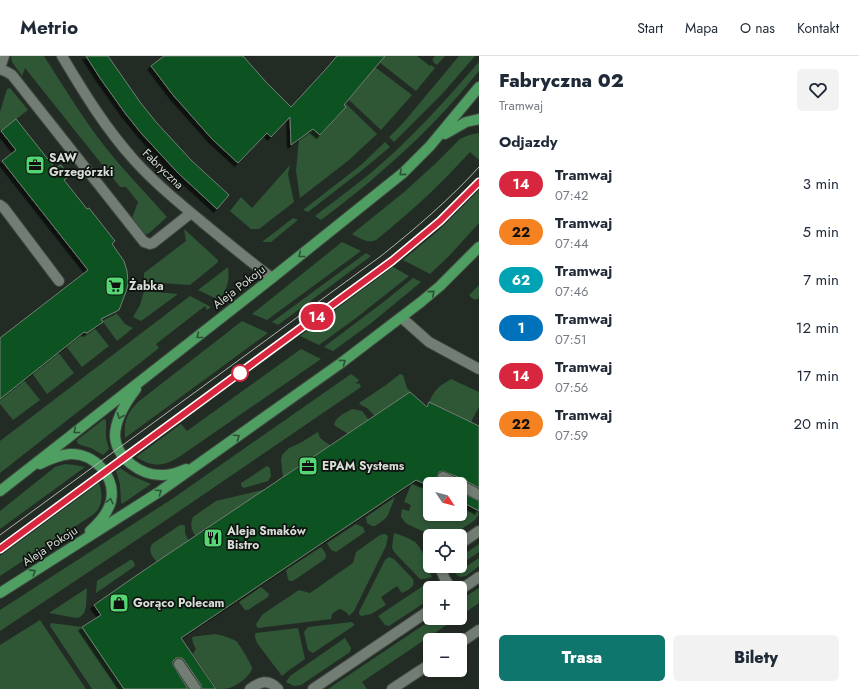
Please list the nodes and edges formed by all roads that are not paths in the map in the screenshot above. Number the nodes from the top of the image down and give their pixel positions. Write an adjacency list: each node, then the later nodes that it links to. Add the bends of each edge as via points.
1 (4, 56): 3 (street)
2 (62, 56): 8 (street, Fabryczna, via 92,106 119,142 152,179)
3 (0, 69): 8 (street, via 12,76 144,242 150,244)
4 (479, 87): 6 (main road, Aleja Pokoju)
5 (479, 118): 6 (main road, via 459,125)
6 (430, 146): 10 (main road, Aleja Pokoju, one-way to 10, via 403,173)
7 (0, 205): 11 (street)
8 (191, 213): 10 (street, Fabryczna)
9 (479, 247): 12 (main road, Aleja Pokoju, one-way to 9, via 440,286)
10 (272, 278): 14 (main road, Aleja Pokoju, one-way to 14)
11 (59, 281)
12 (402, 318): 13 (street, via 429,342); 15 (main road, Aleja Pokoju, one-way to 12)
13 (479, 368)
14 (151, 373): 15 (main road, one-way to 15, via 130,397 119,417 116,436 121,454 142,471 163,475 183,470); 16 (main road, Aleja Pokoju, one-way to 16)
15 (205, 459): 22 (main road, Aleja Pokoju, one-way to 15, via 138,506)
16 (20, 475): 18 (main road, Aleja Pokoju); 22 (main road, one-way to 16, via 94,527 108,509 111,489 105,472 89,458 70,454 47,460)
17 (467, 489): 19 (street)
18 (0, 491)
19 (479, 495)
20 (479, 531): 21 (street)
21 (467, 539)
22 (67, 550): 25 (main road, Aleja Pokoju, one-way to 22)
23 (479, 578): 24 (street)
24 (467, 586)
25 (0, 593)
26 (423, 615): 34 (street)
27 (479, 630): 28 (street)
28 (467, 638)
29 (179, 664): 31 (street)
30 (423, 669): 35 (street)
31 (196, 689)
32 (250, 689): 33 (street, via 263,682)
33 (278, 689)
34 (313, 689)
35 (392, 689)

